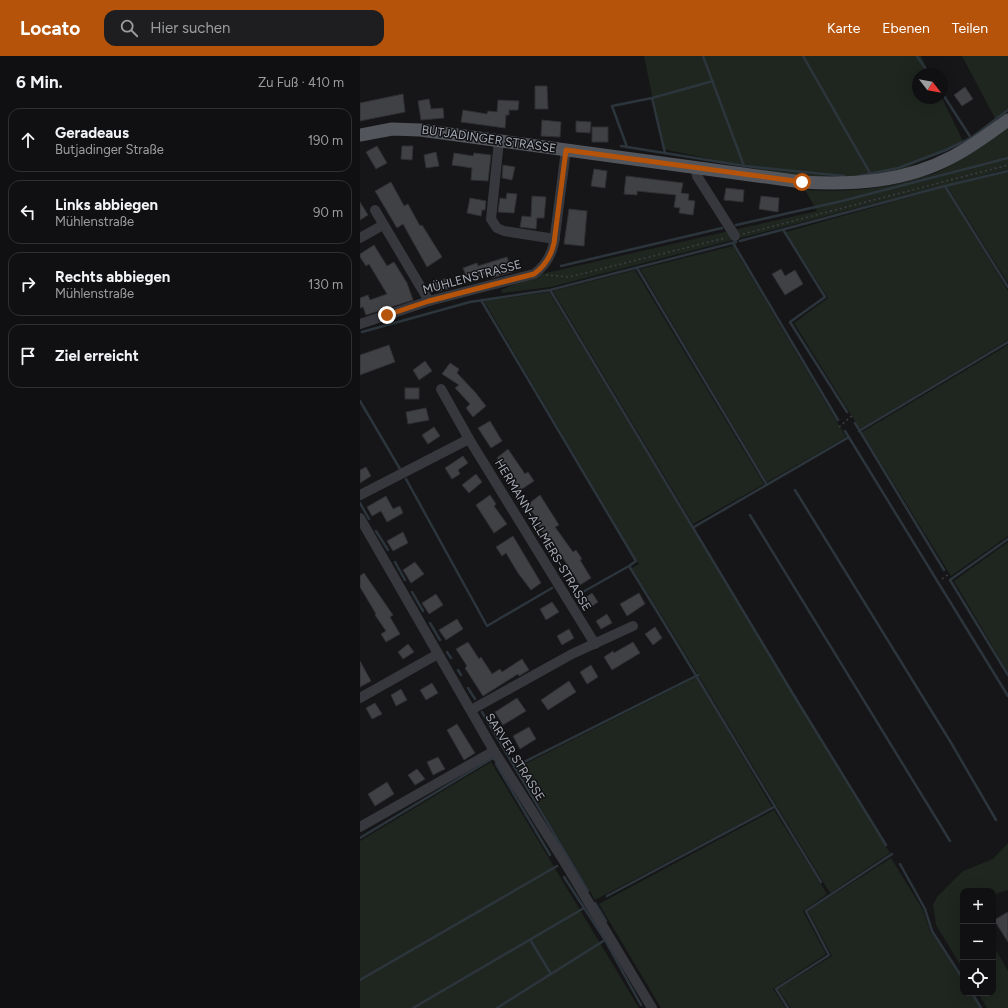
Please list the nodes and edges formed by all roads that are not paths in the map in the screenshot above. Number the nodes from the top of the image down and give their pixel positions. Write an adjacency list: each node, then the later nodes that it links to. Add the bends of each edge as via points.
1 (1008, 120): 5 (main road, BUTJADINGER STRASSE, via 977,143 952,157 926,169 889,180 850,184 802,182)
2 (360, 135): 3 (main road, BUTJADINGER STRASSE, via 392,129 420,130)
3 (499, 141): 4 (main road, BUTJADINGER STRASSE); 10 (street, via 492,219 497,228)
4 (566, 150): 5 (main road, BUTJADINGER STRASSE); 10 (street, MÜHLENSTRASSE)
5 (695, 167): 8 (street, via 697,176)
6 (375, 210): 7 (street)
7 (383, 225): 9 (street); 11 (street)
8 (735, 236)
9 (360, 238)
10 (555, 240): 11 (street, MÜHLENSTRASSE, via 551,254 534,274)
11 (429, 301): 12 (street, MÜHLENSTRASSE)
12 (360, 324)
13 (441, 389): 14 (street, HERMANN-ALLMERS-STRASSE)
14 (469, 439): 15 (street); 18 (street, HERMANN-ALLMERS-STRASSE)
15 (360, 495)
16 (360, 518): 19 (street, SARVER STRASSE)
17 (633, 626): 18 (street)
18 (595, 644): 21 (street)
19 (438, 654): 20 (street); 21 (street, SARVER STRASSE)
20 (360, 698)
21 (471, 710): 22 (street, SARVER STRASSE)
22 (494, 750): 23 (street); 24 (street, SARVER STRASSE)
23 (360, 827)
24 (652, 1008)

